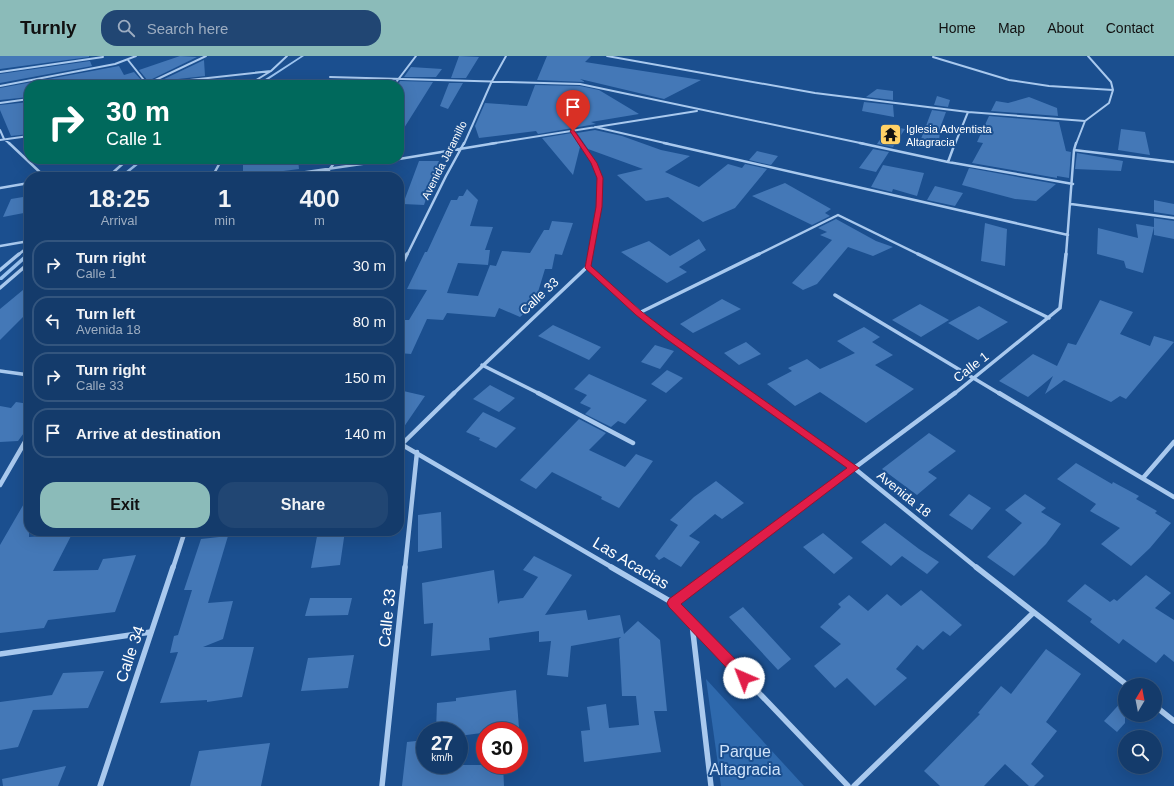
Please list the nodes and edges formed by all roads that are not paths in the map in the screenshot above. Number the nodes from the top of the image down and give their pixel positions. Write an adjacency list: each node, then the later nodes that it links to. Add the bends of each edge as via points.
1 (103, 56): 11 (street); 13 (street)
2 (136, 56): 10 (street)
3 (206, 56): 17 (street)
4 (287, 56): 12 (street)
5 (416, 56): 20 (street)
6 (506, 56): 23 (street, Avenida Jaramillo)
7 (608, 56): 29 (street, via 815,93)
8 (1088, 56): 25 (street, via 1111,82)
9 (933, 57): 25 (street, via 1008,80 1049,86)
10 (128, 60): 11 (street); 16 (street)
11 (105, 66): 15 (street)
12 (271, 71): 18 (street); 19 (street)
13 (0, 72)
14 (330, 77): 20 (street)
15 (32, 80)
16 (142, 80)
17 (156, 80)
18 (191, 80)
19 (256, 80)
20 (398, 80)
21 (404, 80): 23 (street)
22 (24, 81): 24 (street)
23 (491, 83): 28 (street, via 580,84); 37 (street, Avenida Jaramillo)
24 (0, 86)
25 (1112, 90): 30 (street, via 1109,103)
26 (24, 100): 27 (street)
27 (0, 103)
28 (700, 110): 31 (street); 41 (street)
29 (968, 112): 30 (street); 41 (street)
30 (1085, 121): 38 (street, Calle 1)
31 (594, 127): 33 (street); 57 (street)
32 (0, 130): 35 (street)
33 (573, 131): 37 (street); 63 (street, via 594,163 600,178 599,207)
34 (24, 137): 35 (street)
35 (4, 139): 36 (street); 40 (street)
36 (0, 140)
37 (462, 149): 39 (street); 61 (street, Avenida Jaramillo)
38 (1074, 150): 42 (street); 52 (street, Calle 1)
39 (404, 157)
40 (24, 158)
41 (948, 162): 52 (street)
42 (1174, 162)
43 (31, 164): 48 (street)
44 (122, 164): 49 (street)
45 (334, 164): 47 (street)
46 (363, 164): 47 (street)
47 (330, 169): 50 (street); 51 (street)
48 (40, 172)
49 (114, 172)
50 (308, 172)
51 (328, 172)
52 (1073, 184): 55 (street, Calle 1)
53 (24, 185): 54 (street)
54 (0, 188)
55 (1071, 204): 56 (street); 57 (street, Calle 1)
56 (1174, 218)
57 (1068, 235): 68 (street, Calle 1, via 1060,308)
58 (24, 242): 59 (street)
59 (0, 246)
60 (24, 250): 64 (street)
61 (404, 262)
62 (24, 267): 65 (street)
63 (587, 267): 67 (street, Avenida 18); 69 (street, Calle 33)
64 (0, 270)
65 (0, 288)
66 (835, 295): 72 (street)
67 (639, 313): 68 (street, via 838,215); 79 (street, Avenida 18)
68 (1049, 318): 72 (street, Calle 1)
69 (482, 365): 73 (street, Calle 33); 75 (street)
70 (0, 371): 71 (street)
71 (24, 374)
72 (975, 378): 79 (street, Calle 1); 80 (street)
73 (404, 440)
74 (1174, 442): 80 (street)
75 (633, 443)
76 (24, 444): 81 (street)
77 (404, 445): 78 (street, Las Acacias)
78 (418, 452): 84 (street, Las Acacias); 93 (street, Calle 33)
79 (854, 468): 84 (street, Calle 1); 85 (street, Avenida 18)
80 (1143, 478): 82 (street)
81 (0, 485)
82 (1174, 497)
83 (183, 536): 87 (street, Calle 34)
84 (673, 603): 86 (street, Las Acacias)
85 (1033, 613): 89 (street, Avenida 18); 96 (street)
86 (692, 623): 94 (street); 95 (street, Las Acacias)
87 (151, 632): 88 (street); 92 (street, Calle 34)
88 (0, 654)
89 (1118, 678)
90 (1162, 712): 91 (street)
91 (1174, 721)
92 (100, 786)
93 (382, 786)
94 (711, 786)
95 (848, 786)
96 (854, 786)

